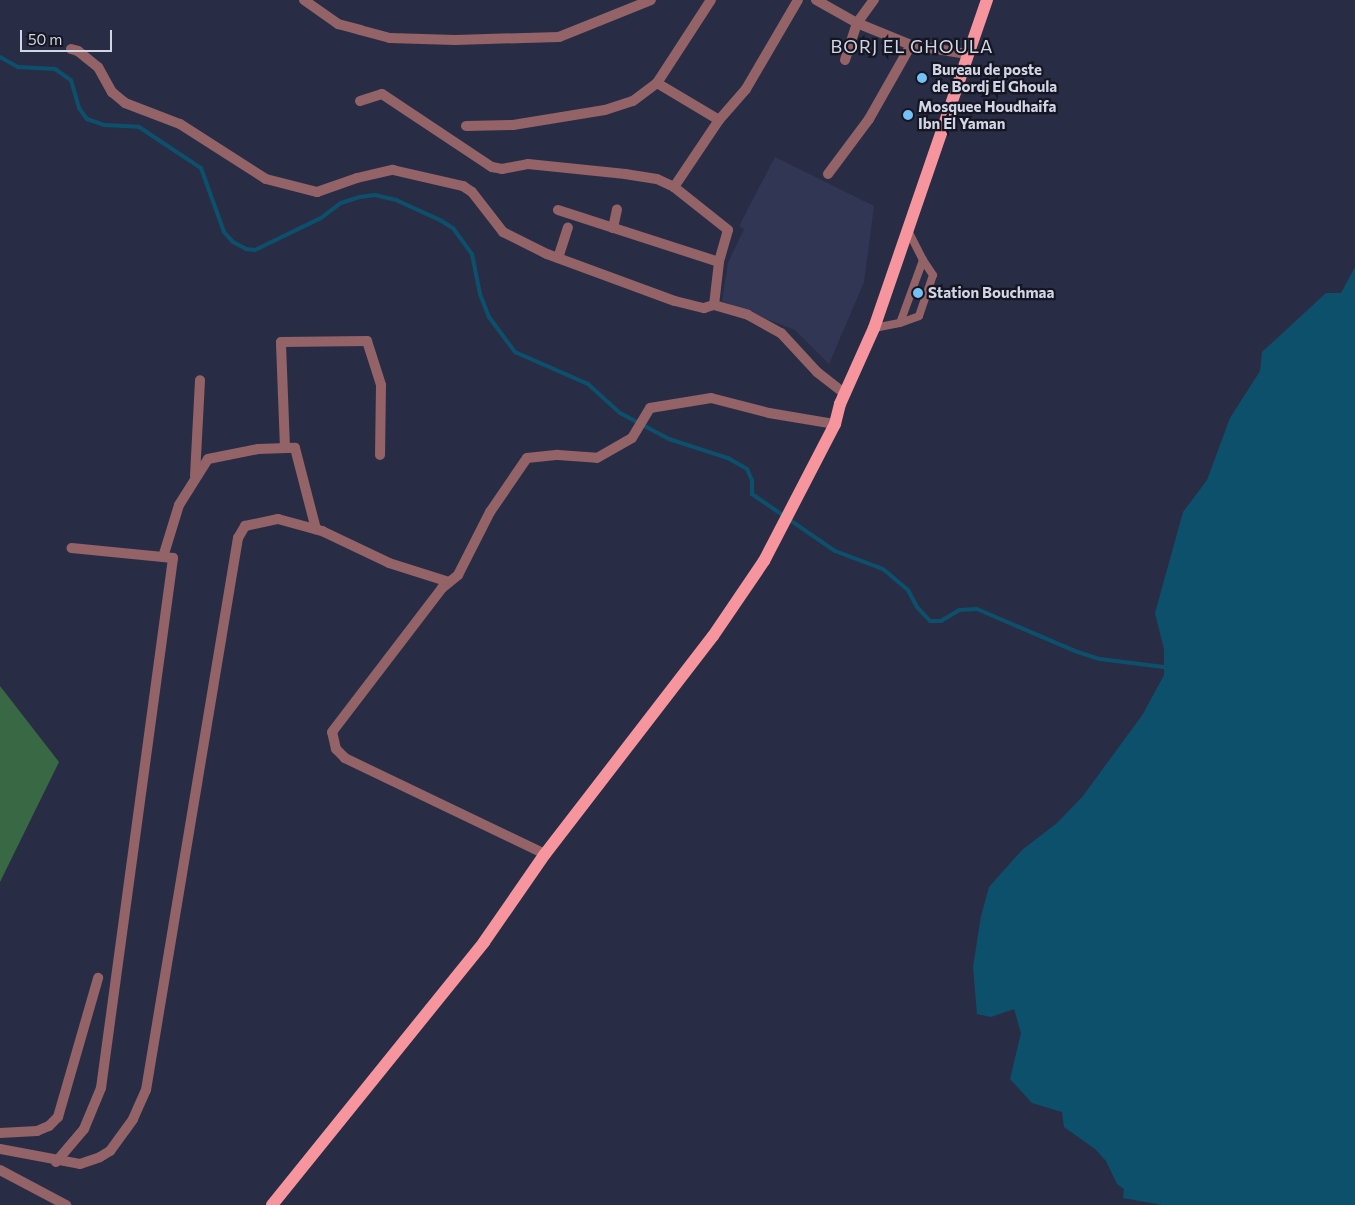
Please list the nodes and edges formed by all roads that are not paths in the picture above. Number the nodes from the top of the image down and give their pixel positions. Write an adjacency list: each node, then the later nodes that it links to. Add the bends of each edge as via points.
1 (304, 0): 2 (street, via 338,24 390,38 431,40 559,37)
2 (651, 0)
3 (711, 0): 13 (street)
4 (798, 0): 15 (street, via 746,89)
5 (816, 0): 8 (street)
6 (874, 0): 8 (street)
7 (987, 0): 11 (main road)
8 (857, 23): 9 (street); 12 (street)
9 (911, 45): 11 (street); 17 (street, via 874,111)
10 (71, 49): 24 (street, via 78,50 98,67 112,92 125,103 180,124 266,178 318,192 356,178 392,170 462,186 472,192 503,232)
11 (968, 54): 23 (main road)
12 (845, 60)
13 (657, 83): 15 (street); 16 (street, via 633,101 606,110 513,125)
14 (360, 101): 18 (street, via 382,94 492,167 502,169 528,164 625,174 657,179)
15 (719, 120): 18 (street)
16 (466, 126)
17 (828, 174)
18 (674, 187): 26 (street, via 728,230)
19 (617, 209): 22 (street)
20 (558, 210): 22 (street)
21 (568, 228): 24 (street)
22 (613, 228): 26 (street)
23 (909, 233): 25 (lane); 29 (main road)
24 (558, 258): 27 (street, via 675,301 704,308)
25 (923, 260): 28 (lane); 28 (lane, via 933,275 919,316)
26 (719, 262): 27 (street)
27 (714, 305): 31 (street, via 748,315 781,333 817,372)
28 (900, 323): 29 (lane)
29 (874, 328): 31 (main road)
30 (200, 380): 35 (street)
31 (845, 394): 32 (main road)
32 (835, 424): 39 (street, via 769,413 712,398 650,408 632,438 597,458 558,455 527,458 490,512 458,575); 40 (main road, via 759,568 712,636)
33 (285, 448): 34 (street, via 281,342 367,342 381,385); 35 (street, via 258,449 208,460); 36 (street, via 295,448)
34 (380, 456)
35 (195, 477): 38 (street, via 179,505)
36 (316, 529): 39 (street, via 389,563); 44 (street, via 278,519 261,520 245,526 238,538 146,1090 133,1119 110,1151 80,1164)
37 (71, 548): 38 (street)
38 (163, 557): 44 (street, via 173,558 101,1088 84,1129)
39 (449, 582): 40 (street, via 332,732 336,749 345,758)
40 (545, 854): 47 (main road, via 484,942)
41 (98, 978): 42 (street, via 58,1117 37,1131)
42 (0, 1133)
43 (0, 1149): 44 (street)
44 (56, 1162)
45 (0, 1170): 46 (street)
46 (66, 1205)
47 (272, 1205)

